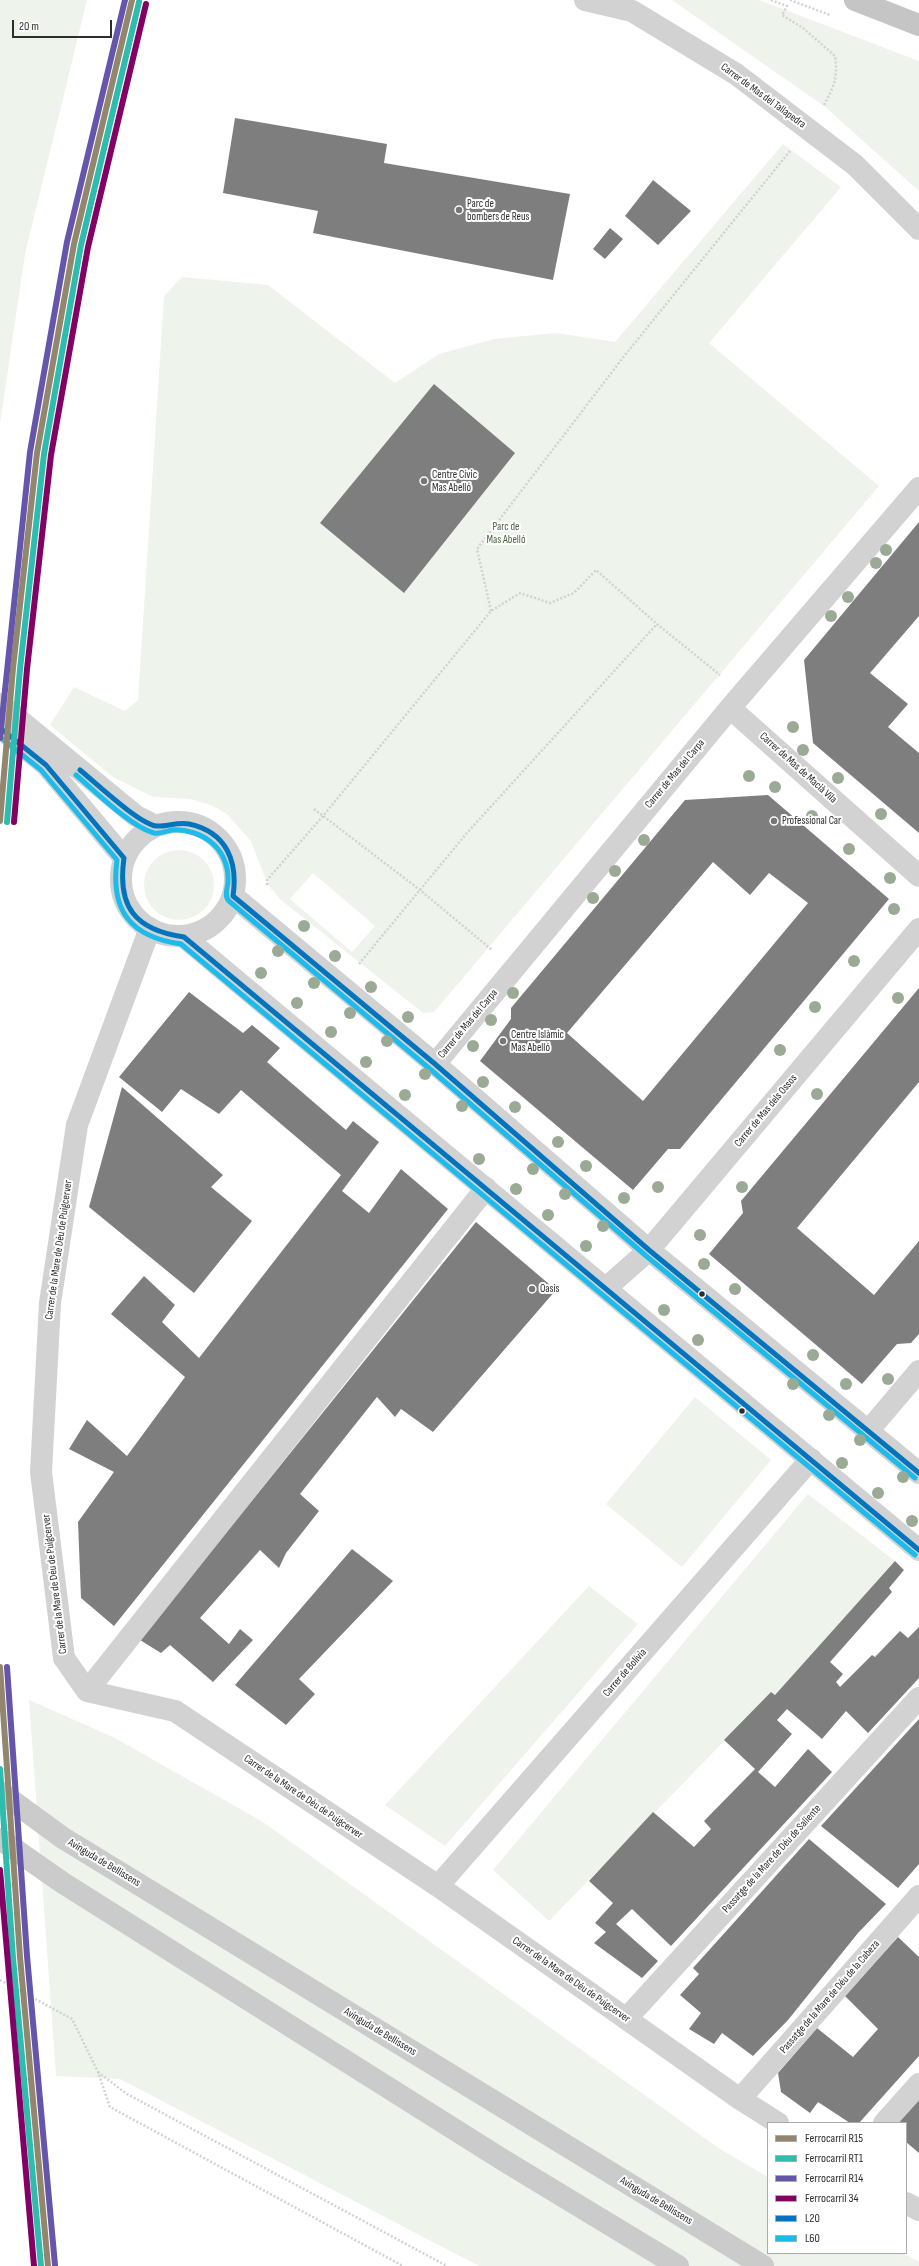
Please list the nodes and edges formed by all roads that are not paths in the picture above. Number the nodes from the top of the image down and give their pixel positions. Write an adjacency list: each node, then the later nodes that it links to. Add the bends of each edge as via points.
1 (585, 0): 4 (street, Carrer de Mas del Tallapedra, via 632,11 736,74 855,165)
2 (855, 0): 3 (main road)
3 (919, 24)
4 (919, 229)
5 (919, 488): 6 (street, Carrer de Mas del Carpa)
6 (736, 700): 11 (street, Carrer de Mas de Macià Vila); 16 (street, Carrer de Mas del Carpa)
7 (0, 704): 9 (street, via 136,816)
8 (0, 728): 10 (street, via 46,765)
9 (156, 826): 10 (street, via 139,836); 12 (street, via 169,822 188,823 210,831 228,849 235,868 236,886)
10 (124, 858): 13 (street, via 120,876 123,896 129,910 143,925)
11 (919, 876)
12 (233, 896): 15 (street, via 224,915 203,931); 16 (street)
13 (150, 928): 15 (street, via 167,936); 25 (street, Carrer de la Mare de Déu de Puigcerver, via 77,1125 50,1303 41,1472 64,1658)
14 (919, 929): 18 (street, Carrer de Mas dels Ossos)
15 (184, 937): 17 (street)
16 (435, 1064): 18 (street)
17 (486, 1188): 19 (street); 25 (street)
18 (649, 1250): 19 (street, Carrer de Mas dels Ossos); 21 (street)
19 (606, 1288): 22 (street)
20 (919, 1371): 21 (street)
21 (869, 1430): 23 (street)
22 (812, 1459): 24 (street); 29 (street, Carrer de Bolívia)
23 (919, 1473)
24 (919, 1550)
25 (86, 1691): 29 (street, Carrer de la Mare de Déu de Puigcerver, via 175,1711)
26 (919, 1698): 31 (street, Passatge de la Mare de Déu de Saliente)
27 (0, 1792): 39 (main road, Avinguda de Bellissens, via 63,1838)
28 (0, 1838): 38 (main road, via 62,1883 502,2160)
29 (438, 1886): 31 (street, Carrer de la Mare de Déu de Puigcerver)
30 (919, 1896): 33 (street, Passatge de la Mare de Déu de la Cabeza)
31 (626, 2019): 33 (street, Carrer de la Mare de Déu de Puigcerver)
32 (919, 2084): 35 (street)
33 (740, 2099): 34 (street, Carrer de la Mare de Déu de Puigcerver)
34 (776, 2122)
35 (885, 2122)
36 (907, 2203): 37 (street)
37 (919, 2210)
38 (678, 2266)
39 (763, 2266)

